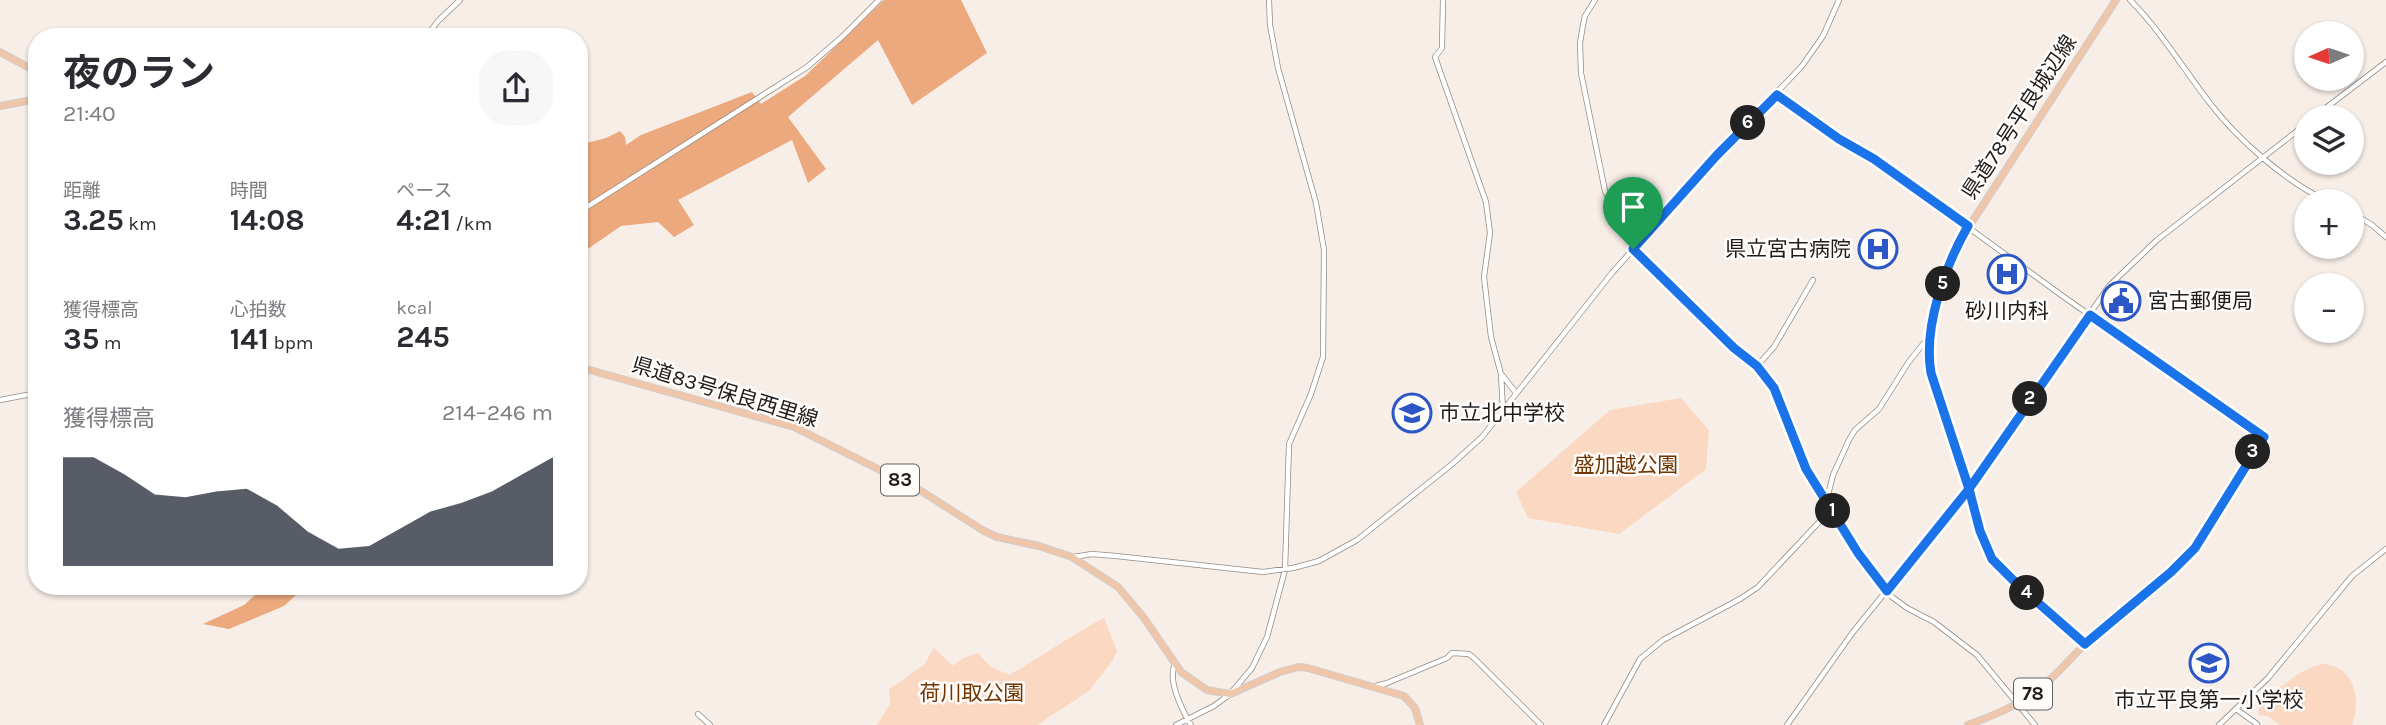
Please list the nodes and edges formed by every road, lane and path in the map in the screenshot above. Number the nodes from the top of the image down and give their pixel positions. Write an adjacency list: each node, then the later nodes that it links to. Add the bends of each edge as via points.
1 (460, 0): 9 (street)
2 (879, 0): 20 (street, via 807,66)
3 (1269, 0): 39 (street, via 1278,68 1316,203 1324,250 1323,357 1289,444)
4 (1443, 0): 30 (street, via 1442,48 1435,57 1486,202 1490,233 1486,300)
5 (1595, 0): 24 (street, via 1583,25 1581,73 1605,191)
6 (1839, 0): 13 (street, via 1815,50)
7 (2116, 0): 22 (main road, 県道78号平良城辺線)
8 (2130, 0): 18 (street, via 2160,32 2210,104)
9 (433, 28)
10 (0, 52): 12 (main road)
11 (2386, 62): 15 (street)
12 (28, 67)
13 (1777, 95): 22 (street); 24 (street)
14 (28, 101): 16 (main road)
15 (2330, 105)
16 (0, 107)
17 (2294, 133): 18 (street)
18 (2263, 158): 19 (street); 26 (street, via 2132,261)
19 (2305, 189)
20 (588, 206)
21 (2364, 221): 23 (street)
22 (1968, 226): 26 (street); 27 (main road, 県道78号平良城辺線, via 1946,273)
23 (2386, 237)
24 (1633, 249): 28 (street); 31 (street)
25 (1813, 280): 28 (street, via 1774,347)
26 (2090, 315): 35 (street); 41 (street, via 2264,437 2195,548)
27 (1929, 341): 35 (main road, 県道78号平良城辺線, via 1931,373); 36 (street, via 1908,363 1879,409 1855,430 1833,475)
28 (1757, 366): 36 (street, via 1774,388 1801,459)
29 (588, 370): 38 (main road, 県道83号保良西里線 / 83, via 794,427 918,489 984,531)
30 (1501, 374): 31 (street); 34 (street)
31 (1516, 393): 34 (street)
32 (28, 395): 33 (street)
33 (0, 400)
34 (1503, 411): 39 (street, via 1468,451 1349,547)
35 (1969, 489): 40 (street); 41 (main road, 県道78号平良城辺線, via 1992,559)
36 (1828, 501): 40 (street); 54 (street, via 1822,519 1758,587 1662,640 1640,659)
37 (2386, 548): 46 (street, via 2352,576 2268,678)
38 (1072, 557): 39 (street, via 1104,555 1243,571); 42 (main road, 県道83号保良西里線 / 83, via 1128,597)
39 (1284, 570): 44 (street, via 1267,637 1252,668)
40 (1887, 591): 45 (street, via 1976,655); 55 (street)
41 (2085, 644): 45 (main road, 78, via 2048,681)
42 (1175, 664): 44 (main road, 県道83号保良西里線 / 83, via 1198,685); 48 (street, via 1173,681)
43 (1375, 686): 44 (main road, via 1303,667); 52 (main road, via 1409,700); 53 (street, via 1452,653 1469,654)
44 (1230, 694): 48 (street)
45 (2016, 704): 56 (main road, 78); 57 (street)
46 (2236, 709): 49 (street); 58 (street)
47 (698, 714): 50 (street)
48 (1189, 723): 51 (street)
49 (2258, 724)
50 (710, 725)
51 (1177, 725)
52 (1420, 725)
53 (1541, 725)
54 (1604, 725)
55 (1787, 725)
56 (1968, 725)
57 (2035, 725)
58 (2219, 725)

